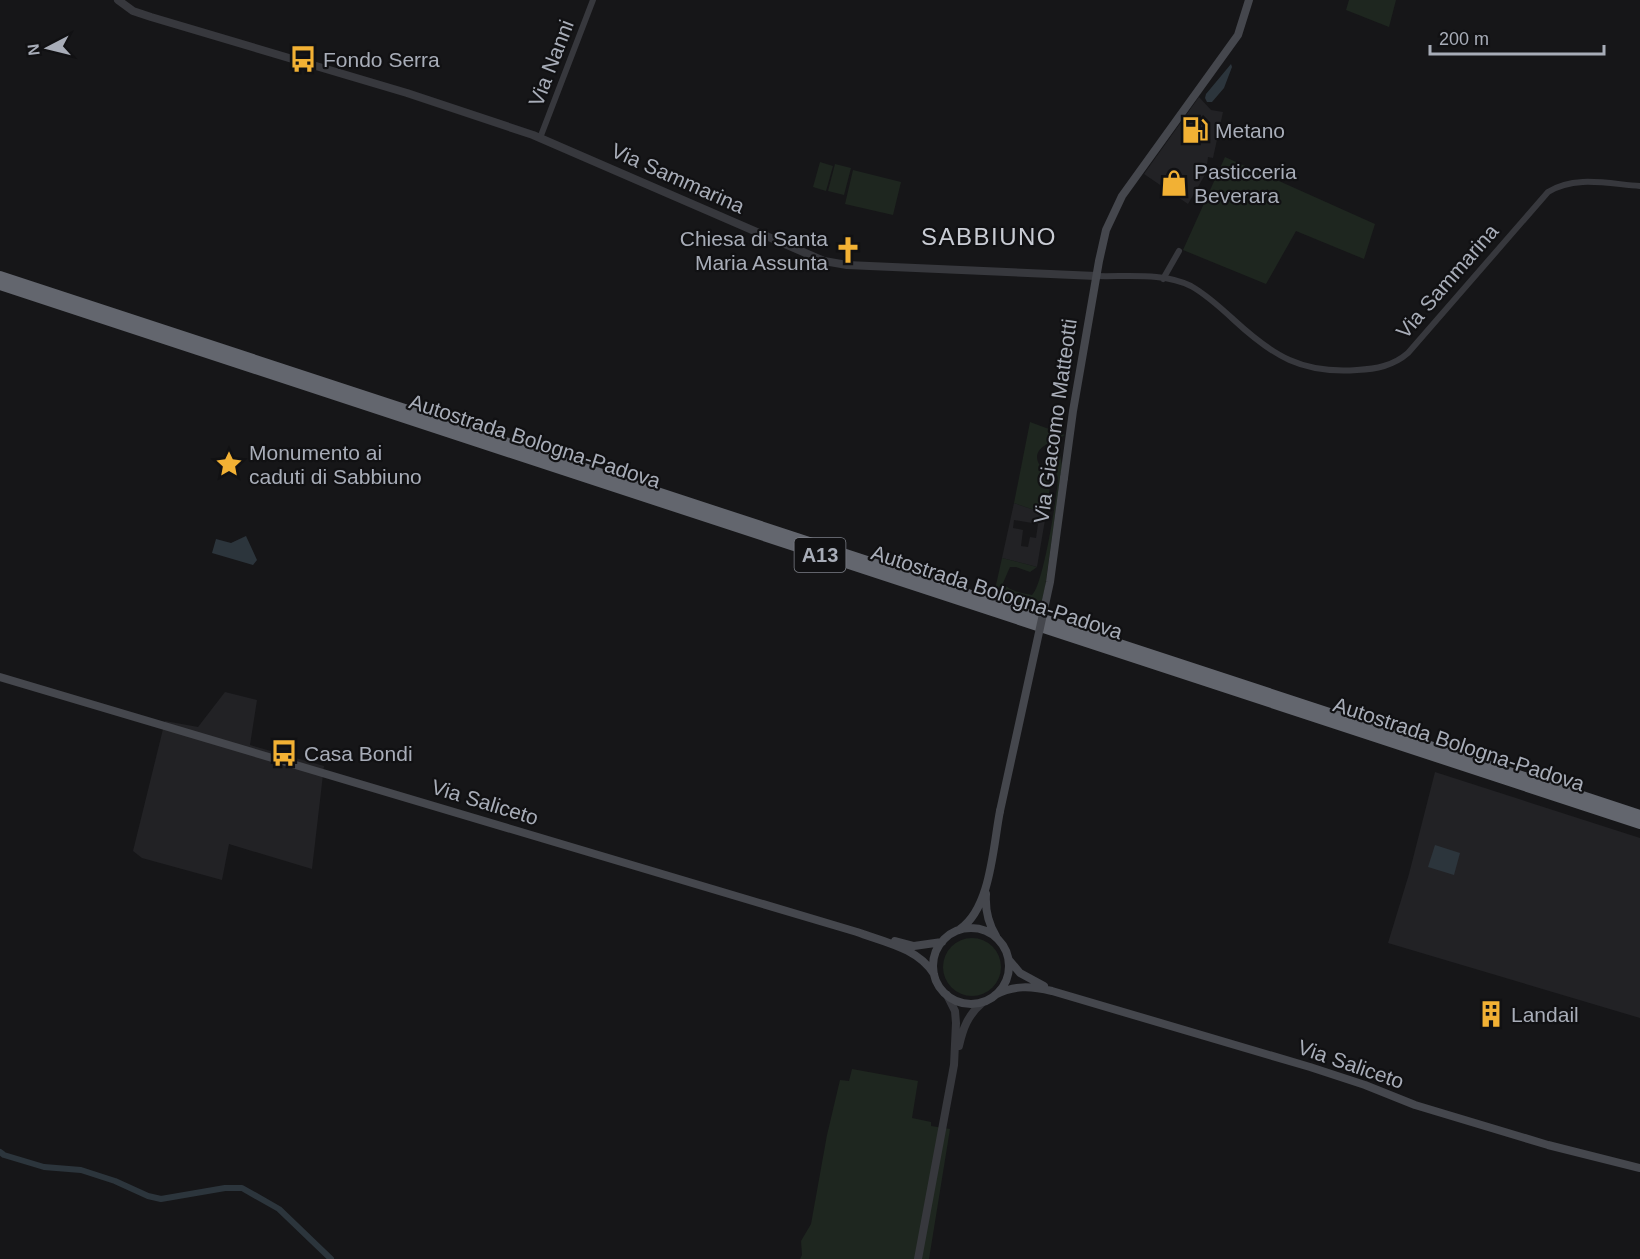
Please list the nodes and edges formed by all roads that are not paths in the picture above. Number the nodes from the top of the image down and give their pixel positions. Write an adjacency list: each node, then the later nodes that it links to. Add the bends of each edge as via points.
1 (118, 0): 4 (street, Via Sammarina, via 151,17 407,93)
2 (593, 0): 4 (street, Via Nanni)
3 (1249, 0): 8 (main road, Via Giacomo Matteotti, via 1238,35 1112,213)
4 (540, 138): 8 (street, Via Sammarina, via 824,261)
5 (1640, 186): 9 (street, Via Sammarina, via 1575,182 1548,192 1408,353 1377,368 1338,370 1289,361 1265,347 1204,294)
6 (1179, 251): 9 (street)
7 (0, 276): 12 (highway, Autostrada Bologna-Padova / A13)
8 (1096, 276): 9 (street, Via Sammarina); 14 (main road, Via Giacomo Matteotti, bridge, via 1050,582)
9 (1164, 279)
10 (0, 285): 13 (highway, Autostrada Bologna-Padova / A13)
11 (0, 677): 16 (main road, Via Saliceto)
12 (1640, 815)
13 (1640, 824)
14 (986, 884): 15 (main road, Via Giacomo Matteotti, via 978,909 969,923); 17 (main road, Via Giacomo Matteotti, via 986,915)
15 (957, 931): 17 (main road, via 978,929); 18 (main road, Via Saliceto)
16 (857, 932): 18 (main road, Via Saliceto, via 914,946); 20 (main road, Via Saliceto, via 916,955)
17 (998, 939): 19 (main road, Via Saliceto)
18 (942, 942): 20 (main road, via 936,952)
19 (1008, 959): 21 (main road, Via Saliceto, via 1020,973); 23 (main road, via 1007,979)
20 (934, 974): 22 (main road, Via Saliceto)
21 (1052, 991): 23 (main road, Via Saliceto, via 1021,987); 26 (main road, Via Saliceto, via 1365,1085 1415,1105)
22 (947, 995): 24 (main road, via 967,1004); 25 (street, via 955,1011)
23 (995, 996): 24 (main road, Via Saliceto)
24 (982, 1002): 25 (street, via 966,1021)
25 (954, 1065): 27 (street)
26 (1640, 1168)
27 (918, 1259)

